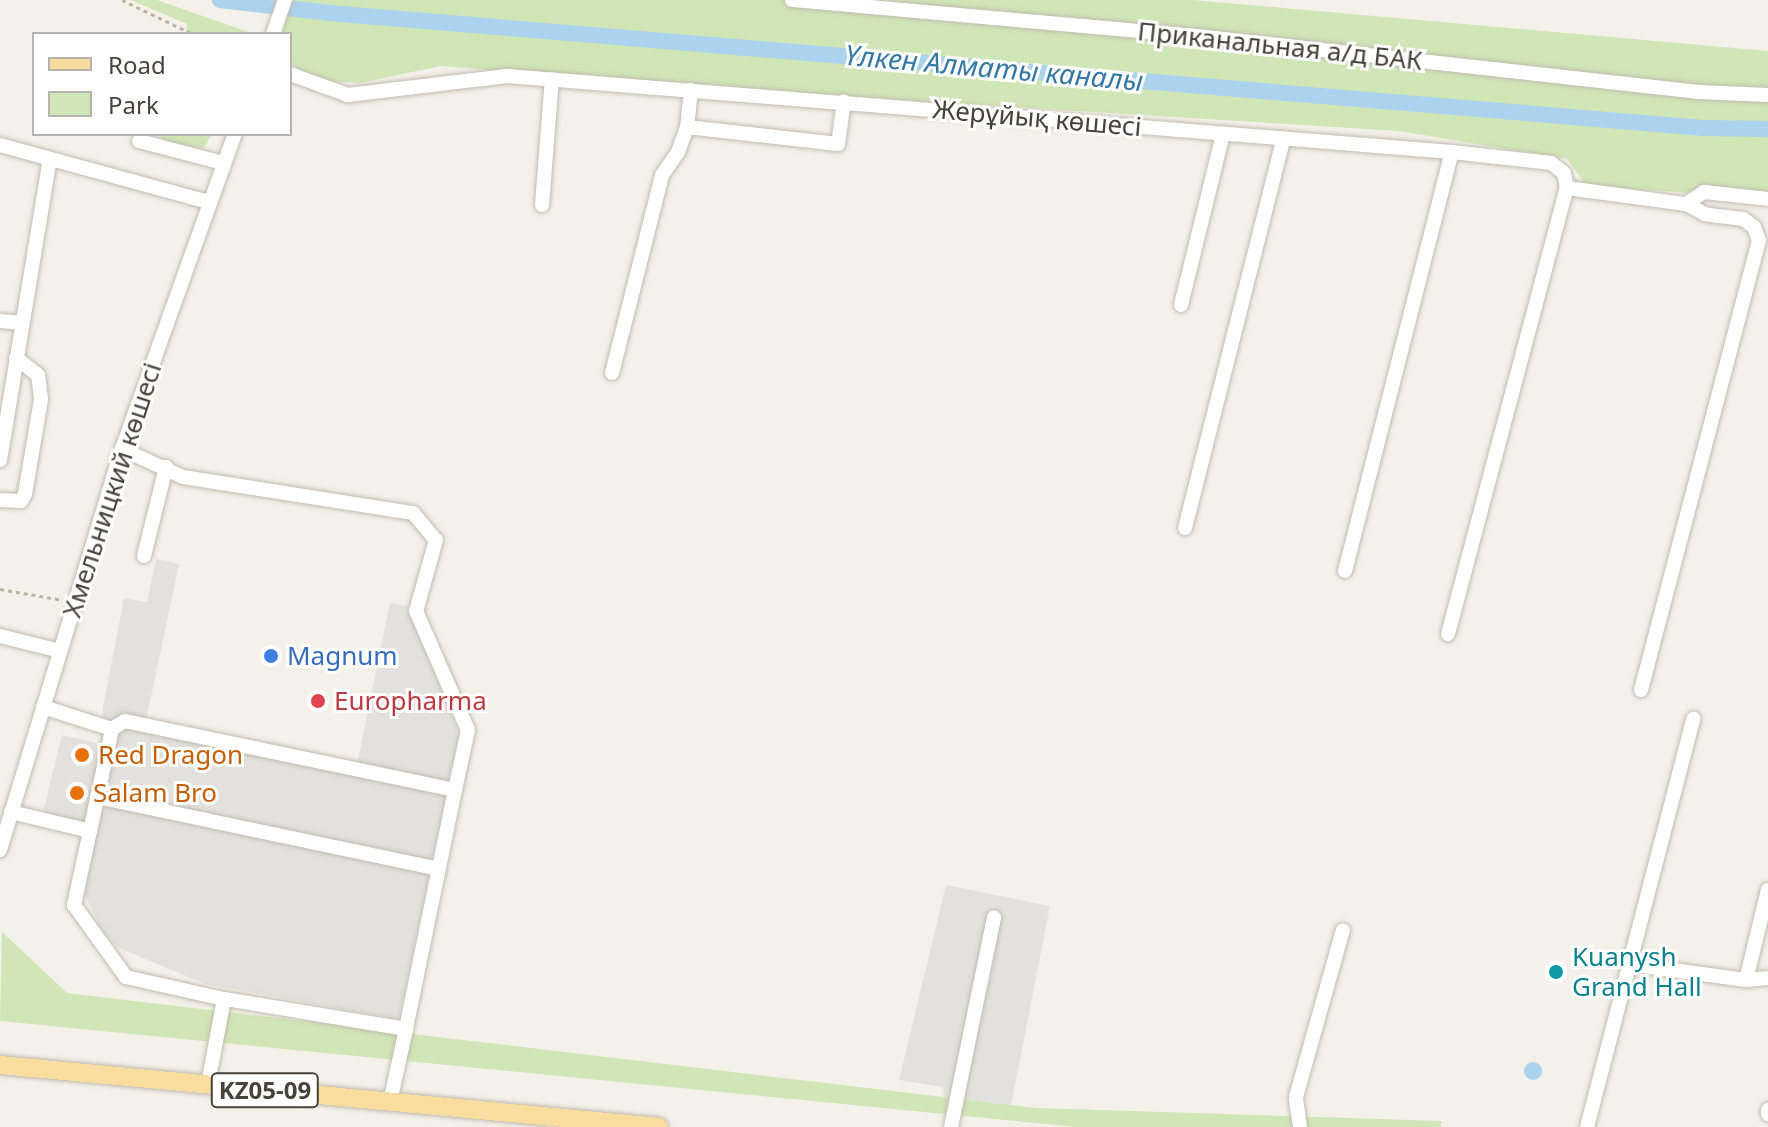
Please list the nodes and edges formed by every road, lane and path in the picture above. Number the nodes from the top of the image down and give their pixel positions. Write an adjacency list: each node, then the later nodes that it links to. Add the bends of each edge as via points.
1 (122, 0): 4 (path)
2 (285, 0): 5 (street)
3 (792, 0): 9 (street, Приканальная а/д БАК)
4 (189, 32)
5 (273, 32)
6 (292, 75): 7 (street, Жерұйық көшесі, via 348,95 507,76)
7 (552, 79): 8 (street, Жерұйық көшесі); 24 (street)
8 (691, 90): 10 (street, Жерұйық көшесі); 11 (street)
9 (1768, 95)
10 (844, 101): 11 (street, via 838,144); 12 (street, Жерұйық көшесі)
11 (687, 127): 29 (street, via 662,175)
12 (1223, 134): 14 (street, Жерұйық көшесі); 25 (street)
13 (234, 136): 19 (street, Хмельницкий көшесі)
14 (1284, 138): 17 (street, Жерұйық көшесі); 34 (street)
15 (139, 141): 19 (street)
16 (0, 145): 18 (street)
17 (1452, 152): 20 (street, Жерұйық көшесі, via 1551,163 1564,173); 36 (street)
18 (50, 159): 22 (street); 27 (street)
19 (223, 163): 22 (street, Хмельницкий көшесі)
20 (1567, 188): 23 (street); 39 (street)
21 (1768, 199): 23 (street, via 1704,192)
22 (209, 202): 30 (street, Хмельницкий көшесі)
23 (1686, 204): 42 (street, via 1705,214 1743,219 1759,240)
24 (542, 205)
25 (1181, 305)
26 (0, 321): 27 (street)
27 (21, 323): 28 (street)
28 (16, 358): 31 (street); 33 (street, via 38,375 41,399 25,494 21,501)
29 (612, 373)
30 (122, 449): 32 (street); 41 (street, Хмельницкий көшесі)
31 (0, 460)
32 (166, 467): 35 (street); 46 (street, via 183,477 413,513 436,540 416,611 468,730)
33 (0, 500)
34 (1185, 528)
35 (144, 556)
36 (1345, 571)
37 (0, 589): 38 (path)
38 (65, 600)
39 (1448, 634)
40 (0, 636): 41 (street)
41 (60, 651): 43 (street, Хмельницкий көшесі)
42 (1641, 690)
43 (43, 707): 45 (street); 48 (street, Хмельницкий көшесі)
44 (1693, 719): 55 (street)
45 (112, 729): 46 (street, via 125,721); 47 (street)
46 (455, 790): 51 (street)
47 (97, 797): 49 (street); 51 (street)
48 (11, 812): 49 (street); 50 (street, Хмельницкий көшесі)
49 (90, 831): 58 (street, via 74,905 126,977)
50 (0, 850)
51 (439, 869): 59 (street)
52 (1768, 890): 57 (street)
53 (994, 917): 65 (street)
54 (1343, 930): 66 (street, via 1296,1097)
55 (1629, 964): 57 (street); 67 (street)
56 (1768, 978): 57 (street)
57 (1746, 980)
58 (224, 999): 59 (street); 61 (street)
59 (406, 1029): 62 (street)
60 (0, 1065): 61 (main road, KZ05-09)
61 (208, 1084): 62 (main road, KZ05-09)
62 (390, 1102): 63 (main road, KZ05-09)
63 (529, 1121): 64 (main road, KZ05-09)
64 (659, 1127)
65 (951, 1127)
66 (1300, 1127)
67 (1587, 1127)

